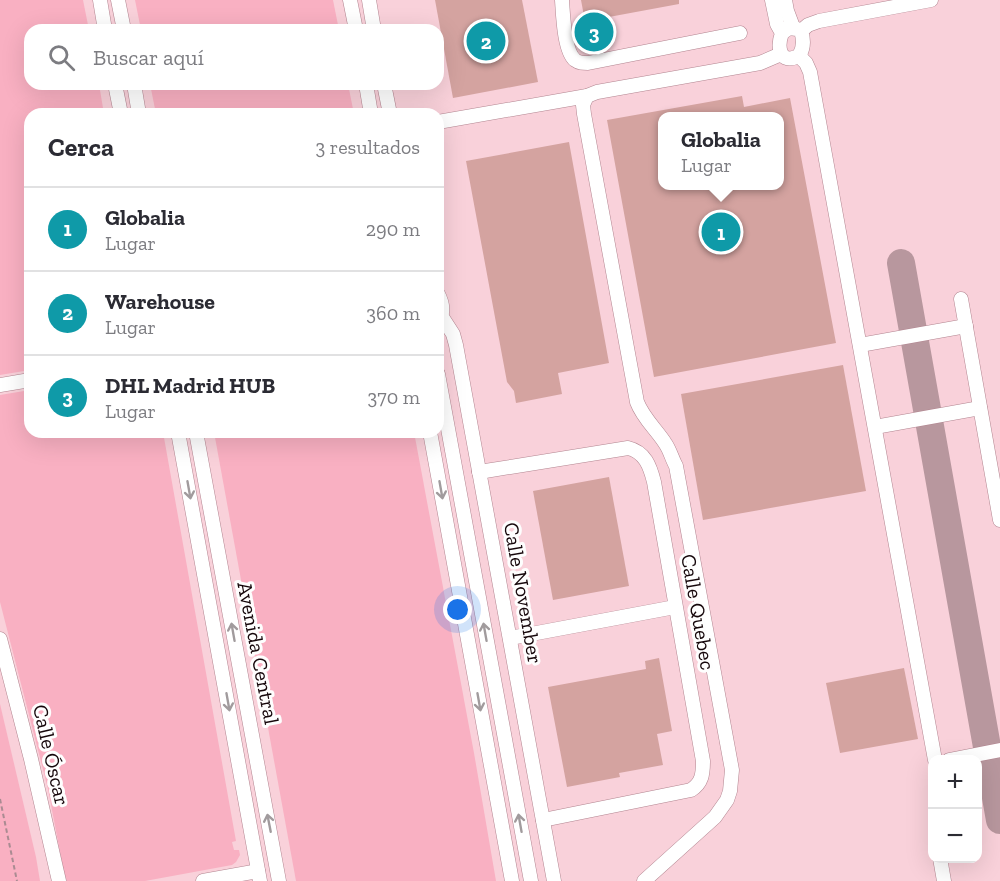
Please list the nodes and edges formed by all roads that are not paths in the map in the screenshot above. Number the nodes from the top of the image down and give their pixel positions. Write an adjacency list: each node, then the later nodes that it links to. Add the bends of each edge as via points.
1 (100, 0): 12 (street)
2 (118, 0): 13 (street)
3 (350, 0): 14 (street)
4 (369, 0): 15 (street)
5 (562, 0): 17 (street, via 567,45 572,58 579,63)
6 (772, 0): 16 (street, via 777,24)
7 (785, 0): 16 (street)
8 (849, 0): 11 (street)
9 (931, 0): 10 (street)
10 (895, 3): 11 (street)
11 (852, 15): 16 (street)
12 (104, 24)
13 (123, 24)
14 (355, 24)
15 (373, 24)
16 (792, 30): 18 (street, via 779,45); 19 (street, via 804,44)
17 (740, 33)
18 (781, 54): 19 (street, via 789,59); 24 (street, via 760,63)
19 (799, 56): 33 (street, via 810,72)
20 (116, 90): 25 (street)
21 (135, 90): 26 (street)
22 (367, 90): 27 (street)
23 (385, 90): 28 (street)
24 (586, 96): 29 (street); 59 (street, via 584,114 637,402 676,466 732,770 727,800 715,818)
25 (120, 108)
26 (138, 108)
27 (370, 108)
28 (389, 108)
29 (444, 121)
30 (961, 300): 32 (street)
31 (444, 325): 42 (street, Calle November, via 453,334 456,345)
32 (966, 326): 33 (street); 37 (street)
33 (860, 345): 38 (street)
34 (24, 381): 35 (street)
35 (0, 385)
36 (444, 407): 57 (street, Calle November, one-way to 36)
37 (980, 408): 38 (street); 43 (street)
38 (875, 427): 48 (street)
39 (179, 438): 52 (street, Avenida Central, one-way to 52)
40 (197, 438): 55 (street, Avenida Central, one-way to 40)
41 (431, 438): 56 (street, one-way to 56)
42 (479, 472): 44 (street, Calle Quebec, via 628,448 642,454 651,470); 45 (street, Calle November)
43 (1000, 520)
44 (675, 607): 45 (street); 50 (street, Calle Quebec, via 703,761 701,780 691,790)
45 (510, 638): 50 (street, Calle November)
46 (0, 639): 53 (street, Calle Óscar)
47 (1000, 750): 49 (street)
48 (934, 755)
49 (972, 755)
50 (543, 820): 58 (street, Calle November)
51 (941, 863): 60 (street)
52 (259, 876): 54 (street)
53 (58, 881)
54 (203, 881)
55 (279, 881)
56 (512, 881)
57 (531, 881)
58 (554, 881)
59 (645, 881)
60 (944, 881)

